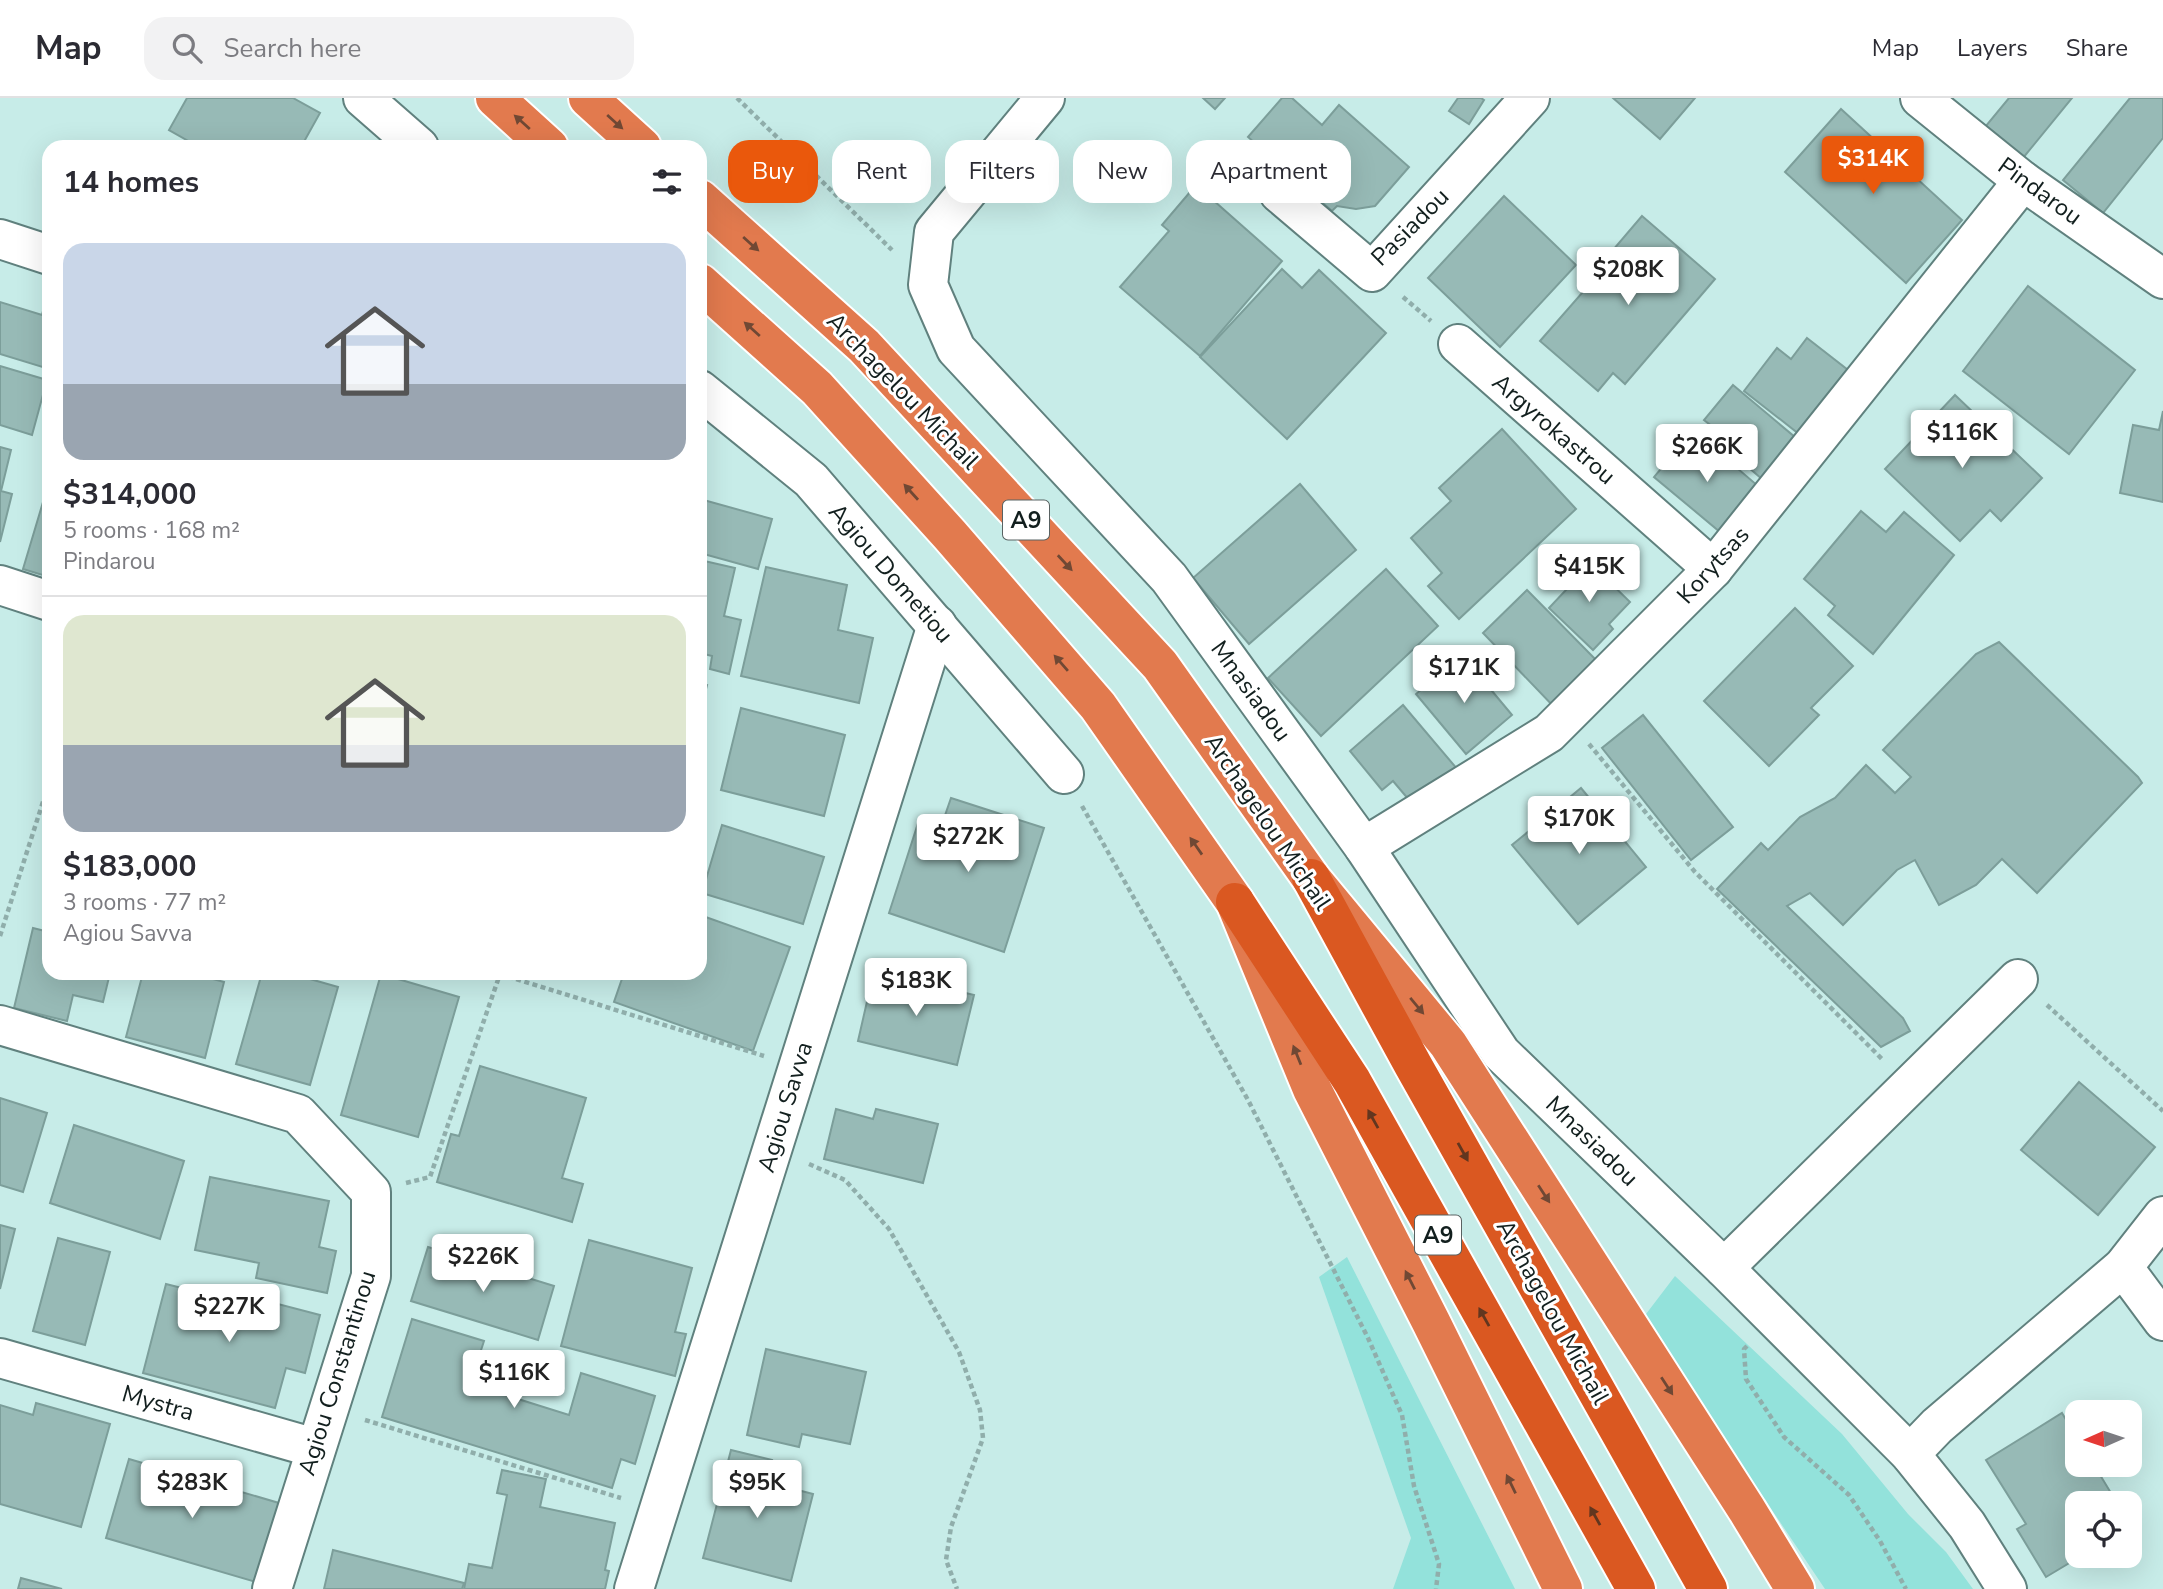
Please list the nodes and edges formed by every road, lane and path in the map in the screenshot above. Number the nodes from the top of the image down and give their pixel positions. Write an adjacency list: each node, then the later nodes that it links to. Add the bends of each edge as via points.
1 (363, 98): 8 (street)
2 (495, 98): 9 (highway, one-way to 2)
3 (588, 98): 10 (highway, one-way to 10)
4 (737, 98): 18 (path)
5 (1045, 98): 18 (street, via 934,232)
6 (1530, 98): 16 (street, Pasiadou)
7 (1920, 98): 11 (street, Pindarou)
8 (411, 140)
9 (541, 140)
10 (634, 140)
11 (2022, 181): 17 (street, Pindarou); 22 (street, Korytsas)
12 (1291, 203): 16 (street, Pasiadou)
13 (707, 205): 30 (highway, Archagelou Michail / A9, one-way to 30, via 864,346 1160,665)
14 (0, 239): 15 (street)
15 (42, 253)
16 (1373, 272): 20 (path)
17 (2163, 279)
18 (928, 285): 29 (street, Mnasiadou, via 956,349 1169,578)
19 (707, 289): 31 (highway, A9, one-way to 19, via 1090,696 817,388)
20 (1458, 344): 22 (street, Argyrokastrou)
21 (707, 396): 25 (street, Agiou Dometiou, via 811,481)
22 (1713, 569): 26 (street, Korytsas)
23 (0, 585): 24 (street)
24 (42, 599)
25 (937, 625): 27 (street, Agiou Dometiou); 37 (street, Agiou Savva)
26 (1566, 716): 29 (street, Korytsas, via 1549,733); 38 (path, via 1695,872)
27 (1064, 774): 56 (path, via 1248,1100 1368,1338 1402,1415 1414,1486 1439,1564)
28 (42, 805): 32 (path)
29 (1364, 847): 44 (street, Mnasiadou, via 1501,1053)
30 (1311, 878): 58 (highway, Archagelou Michail / A9, one-way to 58); 59 (highway, one-way to 59, via 1447,1044)
31 (1235, 902): 52 (highway, A9, one-way to 31, via 1352,1080); 57 (highway, one-way to 31, via 1312,1089)
32 (0, 936)
33 (2018, 979): 38 (street); 39 (path)
34 (498, 980): 41 (path, via 430,1177)
35 (522, 980): 37 (path)
36 (0, 1025): 41 (street, via 298,1114)
37 (798, 1067): 40 (street, Agiou Savva)
38 (1909, 1086): 44 (street)
39 (2163, 1111)
40 (773, 1148): 51 (street, Agiou Savva); 55 (path, via 845,1180 889,1229 959,1352 980,1410 983,1438 951,1527 946,1560)
41 (371, 1192): 48 (street, Agiou Constantinou, via 371,1276)
42 (2163, 1216): 43 (street)
43 (2123, 1267): 45 (street); 50 (street)
44 (1724, 1268): 50 (street, Mnasiadou)
45 (2163, 1321)
46 (1751, 1342): 60 (path, via 1745,1349 1746,1378 1784,1437 1849,1495)
47 (0, 1358): 49 (street, Mystra)
48 (329, 1409): 49 (street, Agiou Constantinou); 51 (path)
49 (315, 1448): 53 (street, Agiou Constantinou)
50 (1910, 1454): 61 (street, Mnasiadou, via 1968,1525)
51 (659, 1510): 54 (street, Agiou Savva)
52 (1632, 1582)
53 (272, 1589)
54 (634, 1589)
55 (957, 1589)
56 (1436, 1589)
57 (1563, 1589)
58 (1708, 1589)
59 (1795, 1589)
60 (1906, 1589)
61 (2007, 1589)

